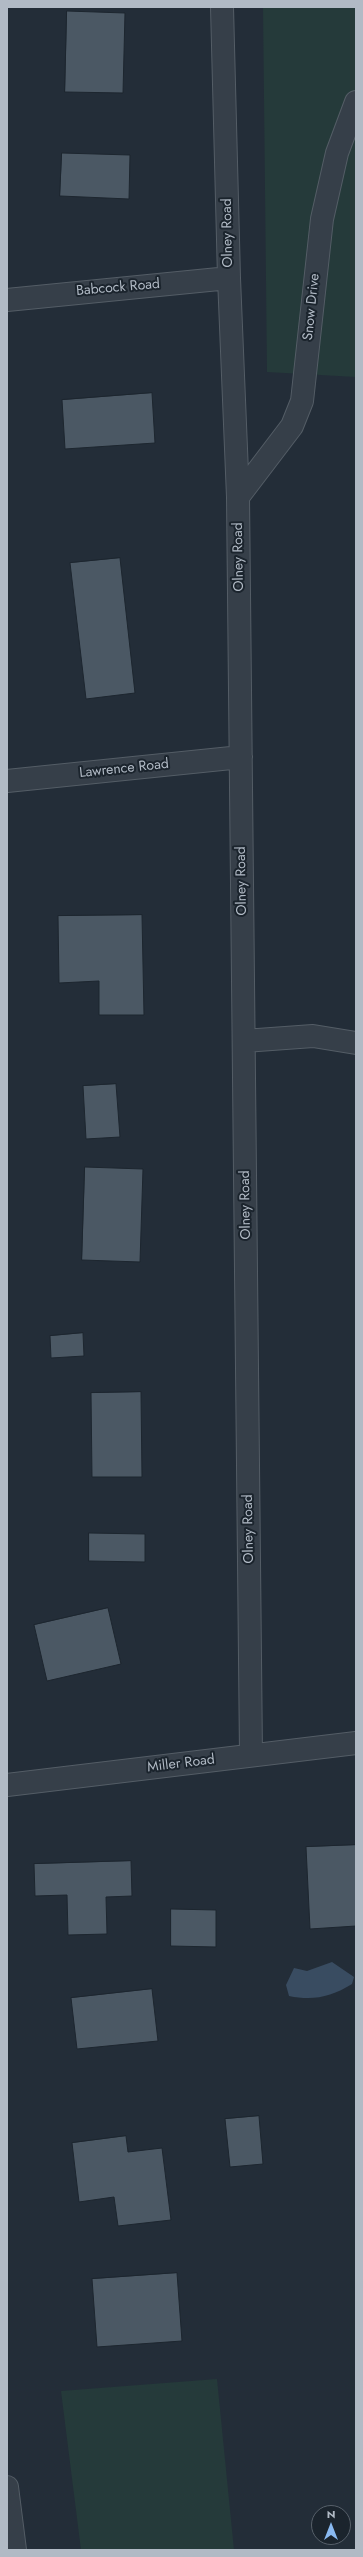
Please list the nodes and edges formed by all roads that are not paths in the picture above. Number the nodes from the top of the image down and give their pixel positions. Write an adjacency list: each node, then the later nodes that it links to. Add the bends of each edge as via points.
1 (222, 7): 3 (street, Olney Road)
2 (356, 102): 5 (street, Snow Drive, via 338,153 322,219 302,401 292,426)
3 (229, 278): 4 (street, Babcock Road); 5 (street, Olney Road)
4 (7, 300)
5 (238, 497): 6 (street, Olney Road)
6 (241, 757): 7 (street, Lawrence Road); 8 (street, Olney Road)
7 (7, 781)
8 (244, 1041): 9 (street, via 313,1036); 11 (street, Olney Road)
9 (356, 1043)
10 (356, 1743): 11 (street, Miller Road)
11 (251, 1755): 12 (street, Miller Road)
12 (7, 1785)
13 (7, 2487): 14 (street)
14 (15, 2550)

